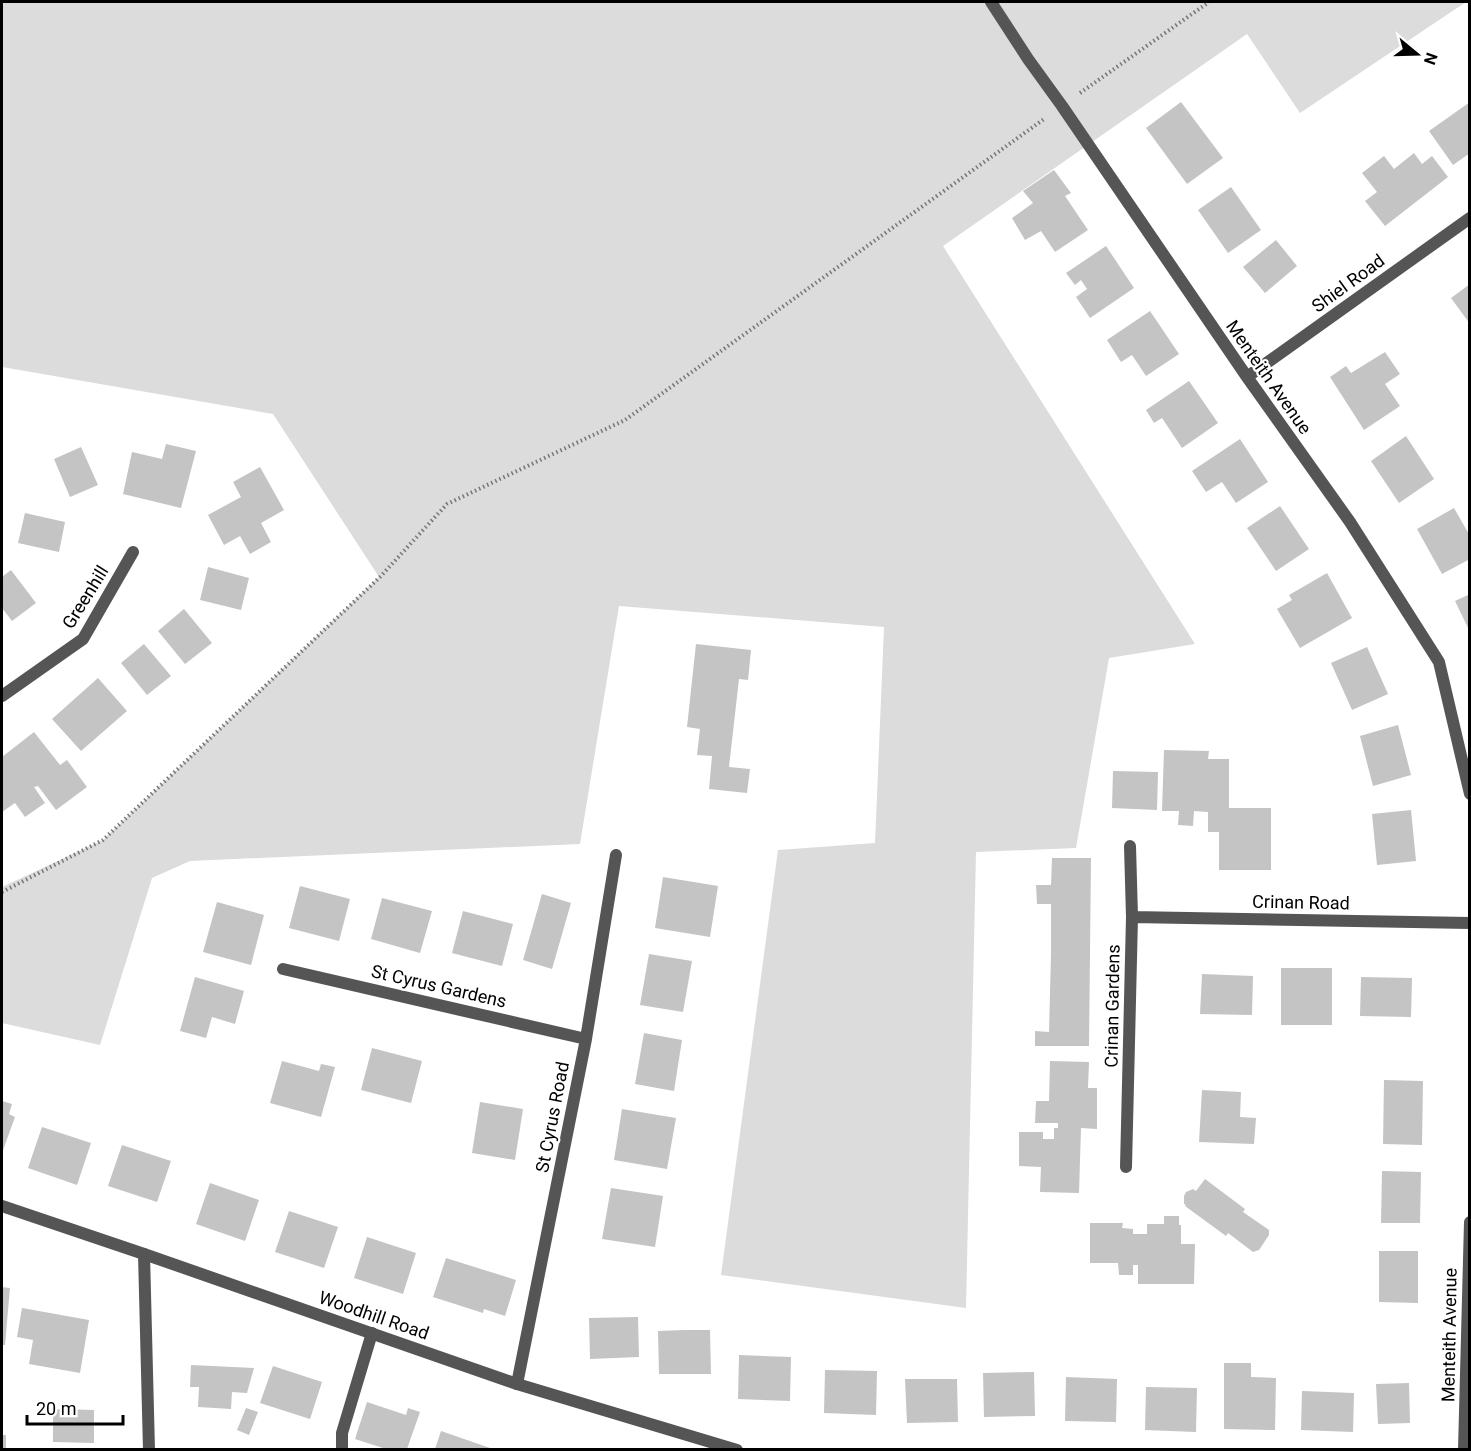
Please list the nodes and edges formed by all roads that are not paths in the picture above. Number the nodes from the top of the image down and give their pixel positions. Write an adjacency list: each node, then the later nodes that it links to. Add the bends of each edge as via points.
1 (991, 2): 3 (street, Menteith Avenue)
2 (1470, 218): 3 (street, Shiel Road)
3 (1247, 377): 6 (street, Menteith Avenue, via 1350,522 1439,662)
4 (133, 552): 5 (street, Greenhill, via 82,639)
5 (2, 696)
6 (1470, 794)
7 (1130, 846): 9 (street, Crinan Gardens)
8 (616, 855): 12 (street, St Cyrus Road)
9 (1132, 917): 10 (street, Crinan Road); 13 (street, Crinan Gardens)
10 (1470, 923)
11 (283, 969): 12 (street, St Cyrus Gardens)
12 (586, 1039): 18 (street, St Cyrus Road)
13 (1126, 1167)
14 (2, 1206): 16 (street, Woodhill Road)
15 (1470, 1222): 22 (street, Menteith Avenue)
16 (144, 1254): 17 (street, Woodhill Road); 19 (street)
17 (372, 1333): 18 (street, Woodhill Road); 20 (street, via 342,1433)
18 (517, 1384): 21 (street, Woodhill Road)
19 (150, 1449)
20 (342, 1449)
21 (737, 1449)
22 (1464, 1449)

